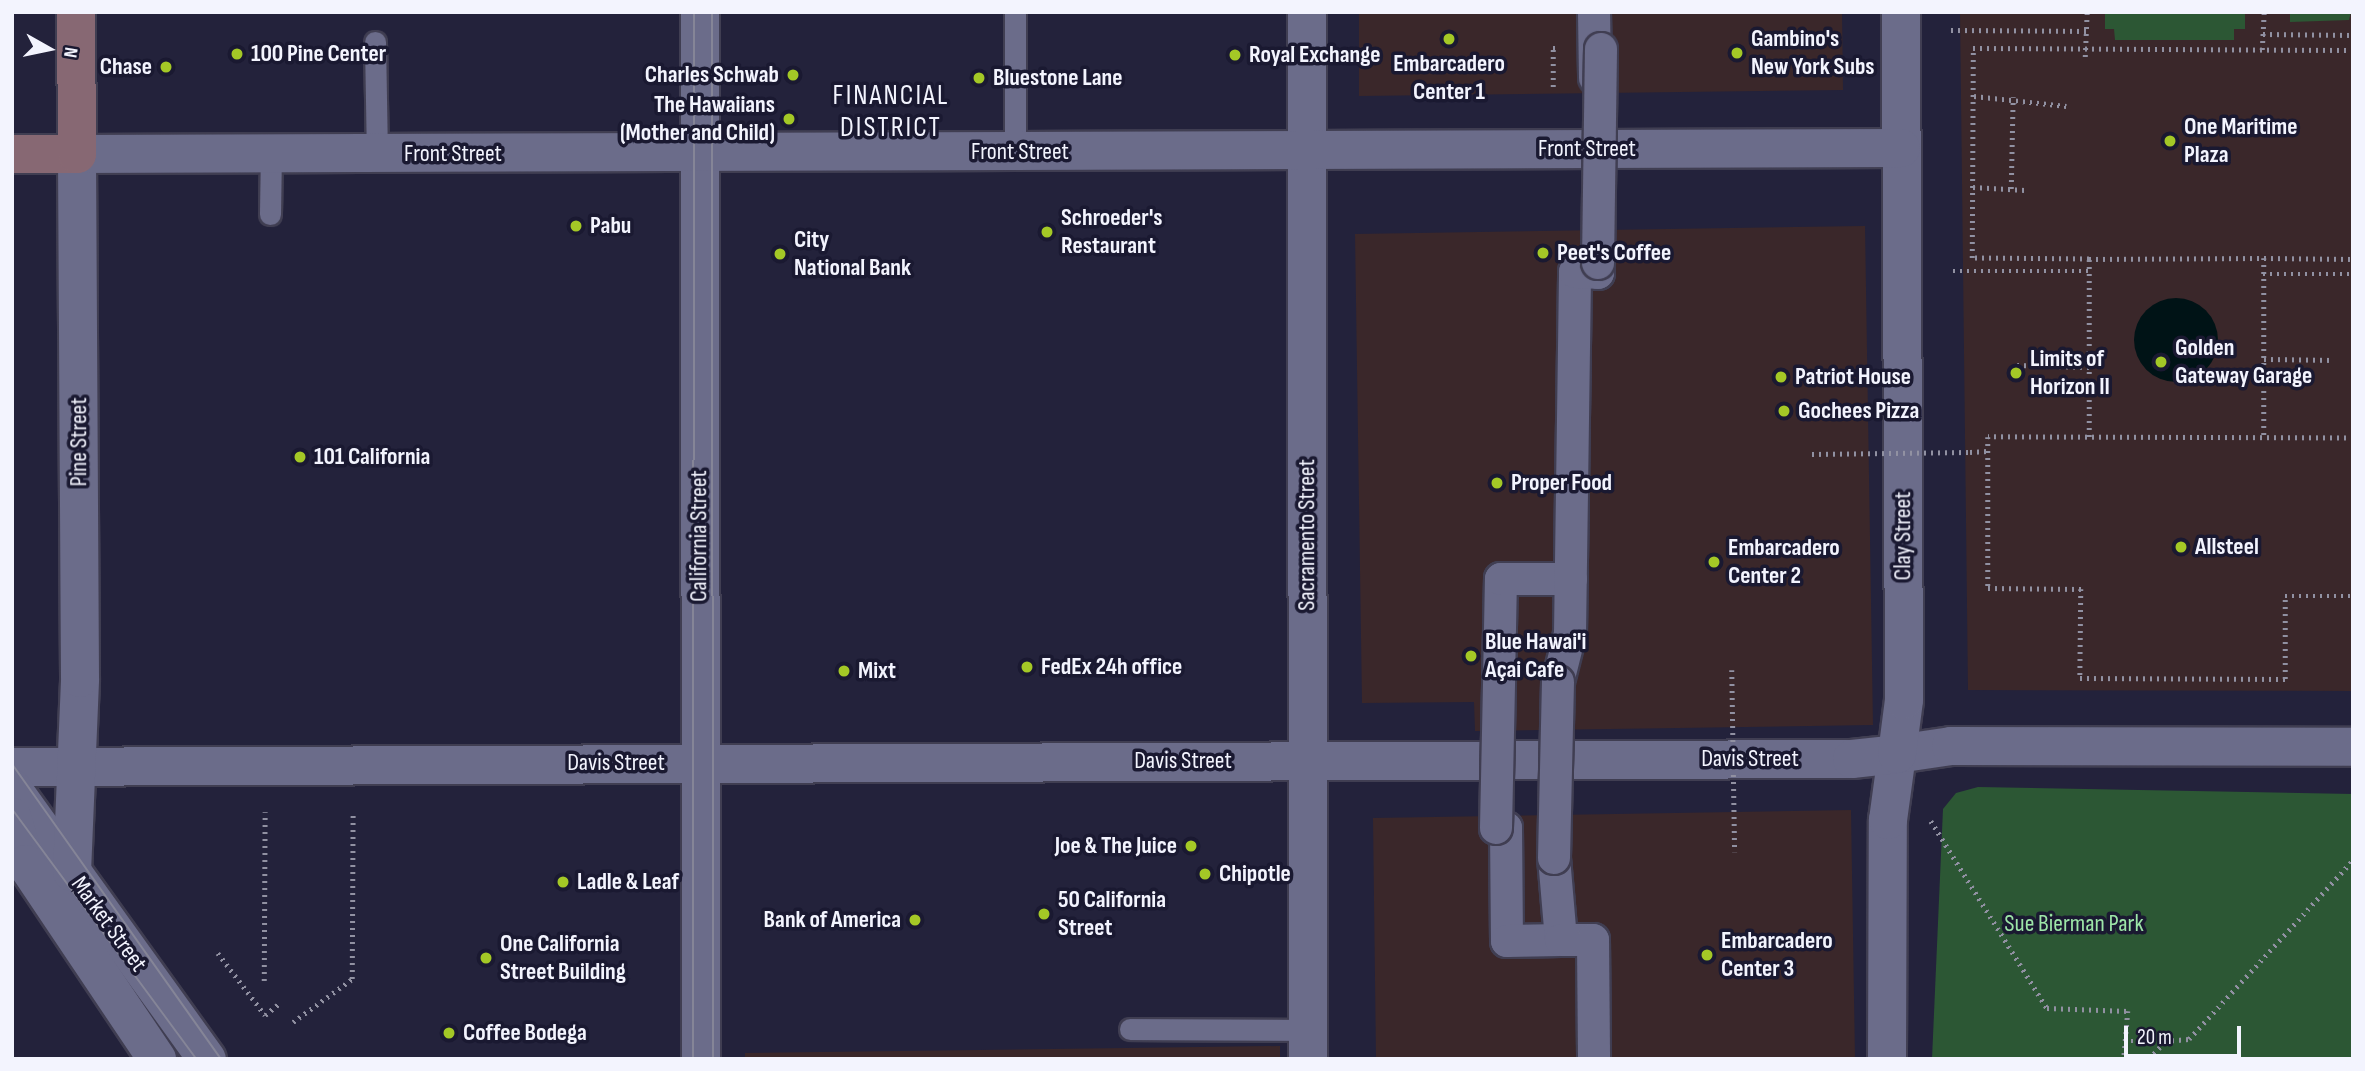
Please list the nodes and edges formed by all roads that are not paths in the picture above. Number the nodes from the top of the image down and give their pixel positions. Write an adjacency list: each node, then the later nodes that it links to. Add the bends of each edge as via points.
1 (76, 12): 17 (main road, Pine Street)
2 (699, 12): 15 (street, California Street)
3 (1015, 12): 12 (lane)
4 (1307, 12): 11 (street, Sacramento Street)
5 (1594, 12): 9 (street)
6 (1600, 12): 19 (street, bridge, via 1598,273 1575,272)
7 (1901, 12): 10 (street, Clay Street)
8 (375, 42): 14 (lane)
9 (1595, 86)
10 (1901, 148): 11 (street, Front Street); 21 (street, Clay Street, via 1904,700)
11 (1307, 150): 12 (street, Front Street); 22 (street, Sacramento Street)
12 (1015, 152): 15 (street, Front Street)
13 (271, 153): 14 (street, Front Street); 17 (street, Front Street); 18 (lane)
14 (376, 153): 15 (street, Front Street)
15 (700, 153): 23 (street, California Street)
16 (12, 154): 17 (main road, Front Street)
17 (77, 154): 24 (street, Pine Street)
18 (270, 214)
19 (1571, 579): 29 (street, bridge, via 1570,634 1558,682 1554,858); 29 (street, bridge, via 1501,579 1496,828 1506,828 1507,941)
20 (2353, 747): 21 (street, Davis Street, via 1951,746)
21 (1897, 754): 22 (street, Davis Street); 36 (street, Clay Street, via 1888,820)
22 (1308, 761): 23 (street, Davis Street); 31 (street, Sacramento Street)
23 (700, 763): 24 (street, Davis Street); 34 (street, California Street)
24 (75, 766): 25 (street, Davis Street); 28 (street, Pine Street)
25 (12, 767)
26 (12, 789): 28 (street, Market Street)
27 (12, 817): 32 (street, Market Street, via 26,864)
28 (72, 872): 33 (street, Market Street)
29 (1560, 940): 35 (street, via 1593,940)
30 (1130, 1029): 31 (lane)
31 (1308, 1044)
32 (157, 1059)
33 (207, 1059)
34 (701, 1059)
35 (1594, 1059)
36 (1887, 1059)

